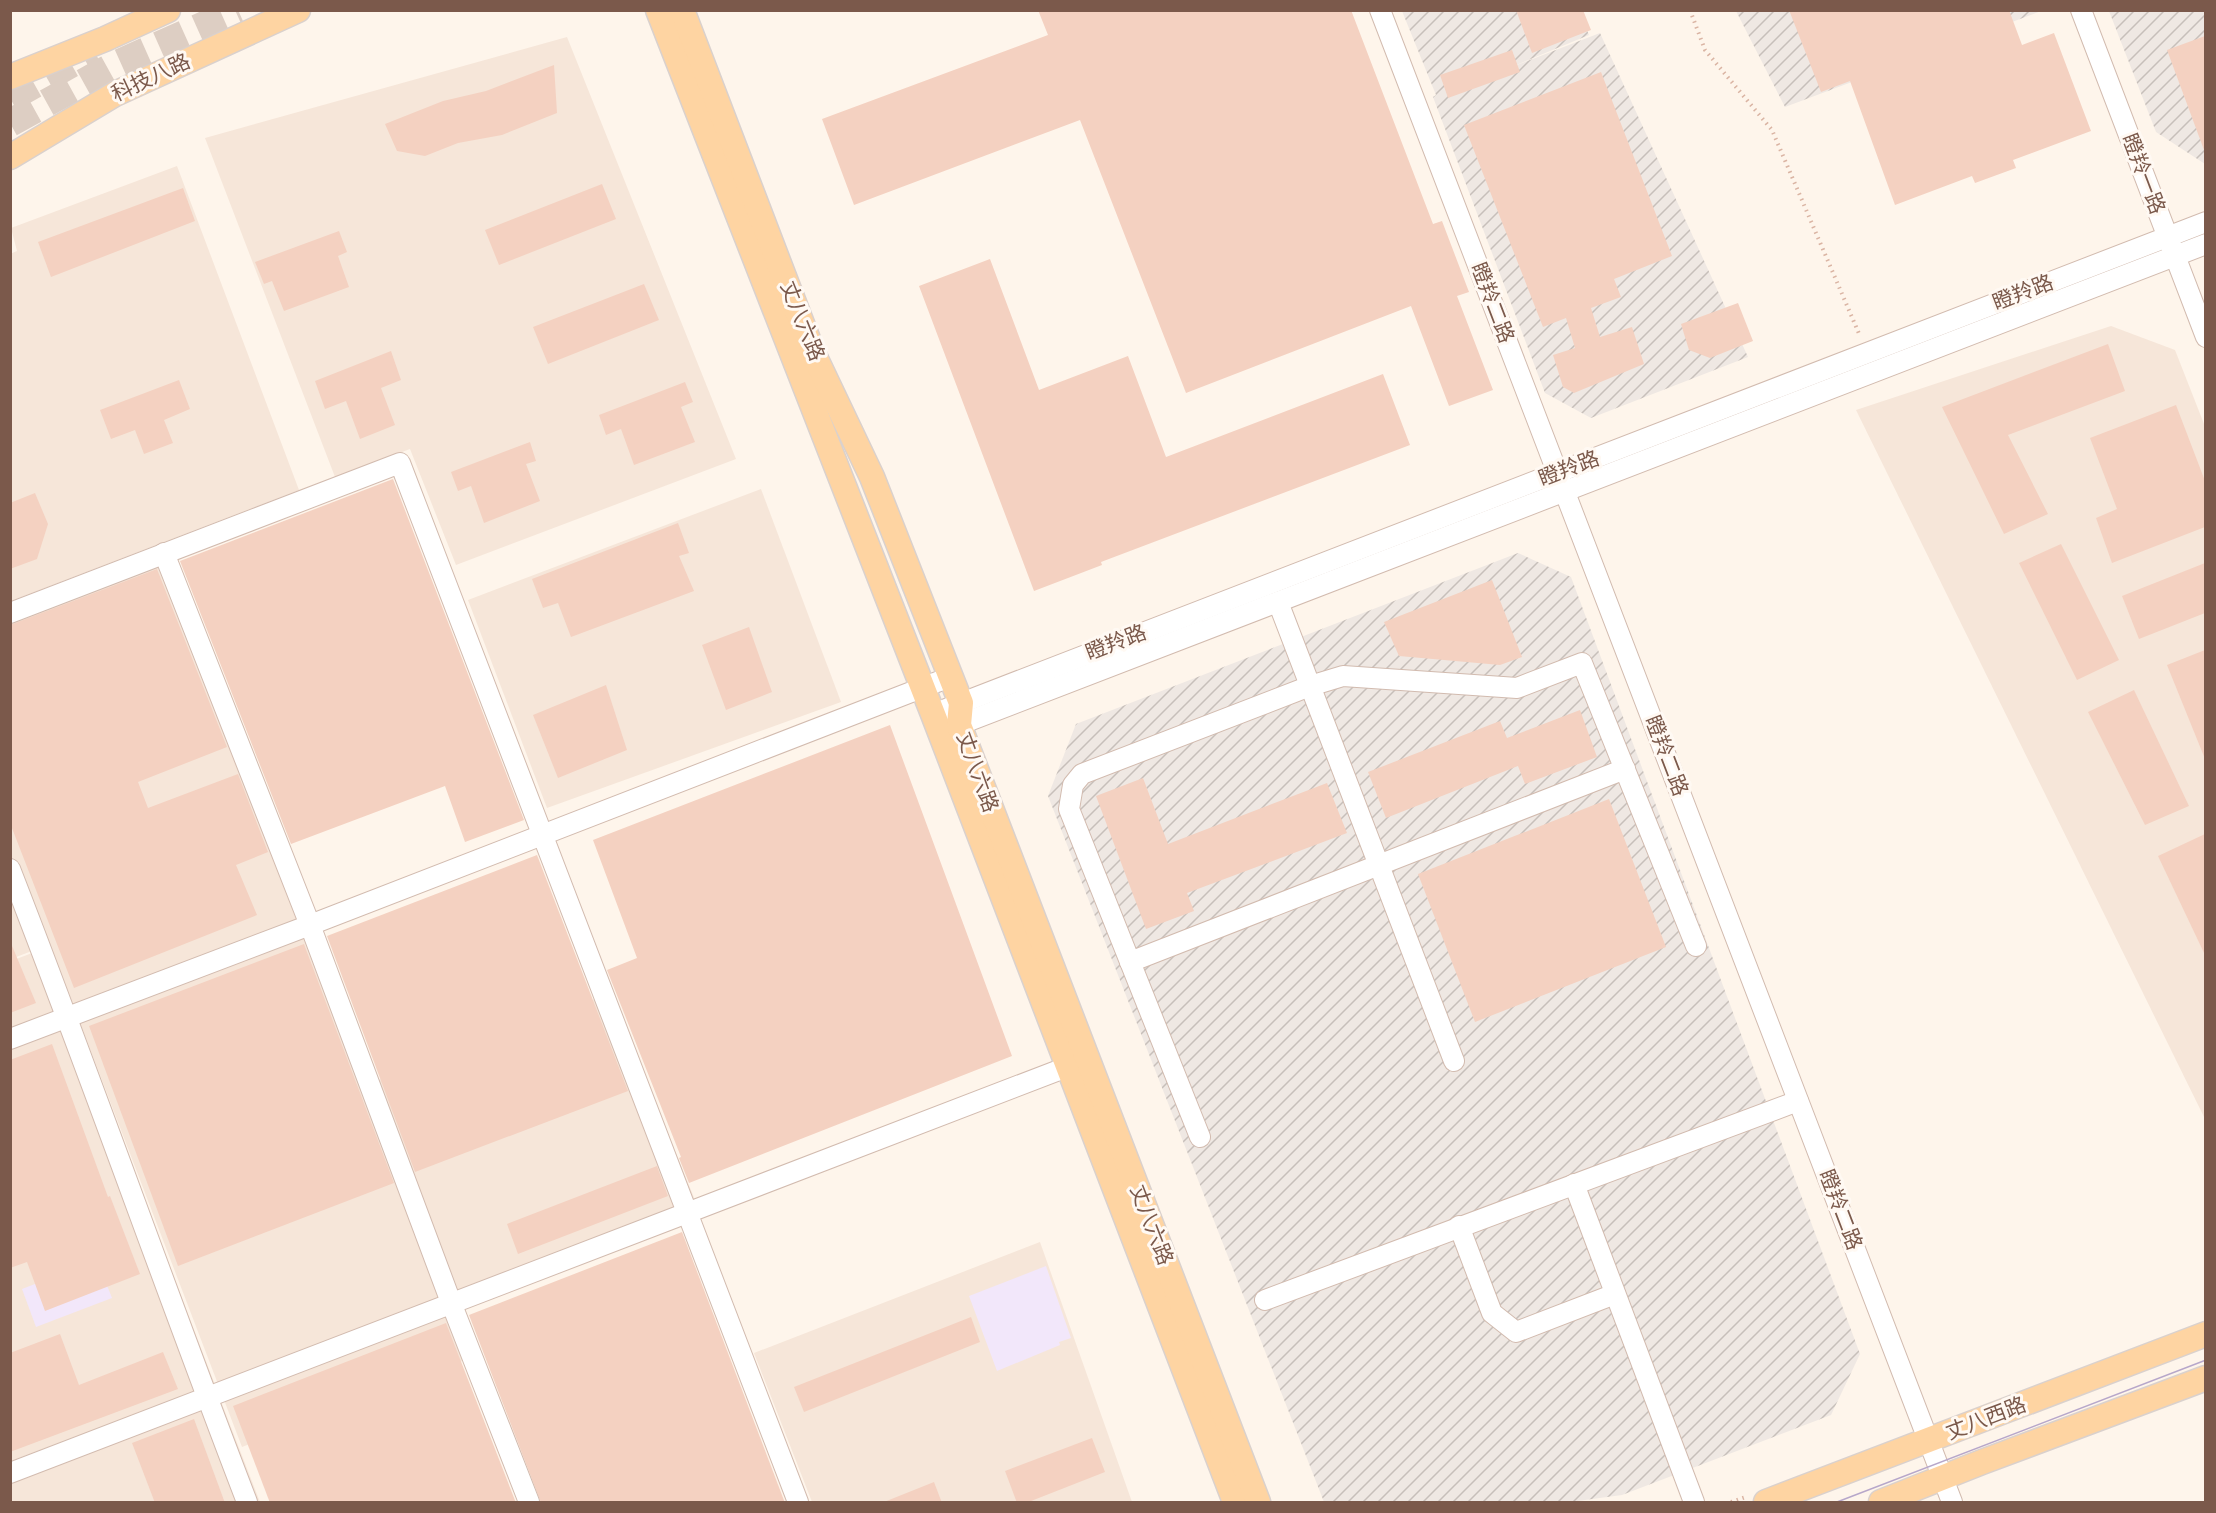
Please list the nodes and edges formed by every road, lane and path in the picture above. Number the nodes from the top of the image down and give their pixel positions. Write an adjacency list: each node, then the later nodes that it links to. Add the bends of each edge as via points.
1 (168, 10): 7 (main road)
2 (298, 10): 8 (main road, 科技八路, via 115,94)
3 (1380, 10): 15 (street, 瞪羚二路)
4 (1690, 10): 14 (path, via 1705,50 1772,130)
5 (2081, 10): 10 (street, 瞪羚一路)
6 (672, 13): 19 (main road, 丈八六路, via 814,355 872,477); 21 (main road, 丈八六路)
7 (10, 77)
8 (10, 157)
9 (2205, 222): 10 (street, 瞪羚路)
10 (2167, 237): 12 (street, 瞪羚一路); 14 (street, 瞪羚路)
11 (2205, 244): 12 (street, 瞪羚路)
12 (2174, 256): 13 (street, 瞪羚一路); 15 (street, 瞪羚路)
13 (2205, 337)
14 (1867, 354): 15 (street, 瞪羚路)
15 (1561, 482): 17 (street, 瞪羚路); 22 (street, 瞪羚路); 34 (street, 瞪羚二路)
16 (164, 553): 18 (street); 24 (street, via 400,463); 27 (street)
17 (1278, 602): 20 (street); 22 (street, 瞪羚路)
18 (10, 613)
19 (950, 677): 21 (street); 22 (main road, 丈八六路)
20 (1310, 686): 23 (street, via 1343,676 1517,688 1582,663); 25 (street); 29 (street, via 1082,774 1073,784 1070,809)
21 (923, 688): 22 (main road, 丈八六路); 24 (street)
22 (948, 718): 33 (main road, 丈八六路); 52 (main road, 丈八六路)
23 (1624, 769): 25 (street); 28 (street)
24 (543, 835): 27 (street); 37 (street)
25 (1379, 864): 29 (street); 32 (street)
26 (10, 869): 30 (street)
27 (310, 925): 30 (street); 41 (street)
28 (1696, 946)
29 (1130, 962): 35 (street)
30 (68, 1017): 31 (street); 44 (street)
31 (10, 1039)
32 (1454, 1061)
33 (1067, 1067): 37 (street); 51 (main road, 丈八六路)
34 (1798, 1101): 36 (street); 45 (street, 瞪羚二路)
35 (1200, 1137)
36 (1574, 1184): 38 (street); 39 (street)
37 (686, 1213): 41 (street); 50 (street)
38 (1459, 1226): 39 (street, via 1492,1313 1516,1332); 40 (street)
39 (1615, 1294): 53 (street)
40 (1265, 1300)
41 (452, 1305): 44 (street); 49 (street)
42 (2205, 1334): 45 (main road, 丈八西路)
43 (2205, 1378): 47 (main road, 丈八西路)
44 (207, 1398): 46 (street); 48 (street)
45 (1928, 1441): 47 (street, 瞪羚二路); 54 (main road, 丈八西路)
46 (10, 1473)
47 (1942, 1478): 55 (main road, 丈八西路); 56 (street, 瞪羚二路)
48 (247, 1503)
49 (529, 1503)
50 (798, 1503)
51 (1235, 1503)
52 (1258, 1503)
53 (1694, 1503)
54 (1766, 1503)
55 (1881, 1503)
56 (1952, 1503)

